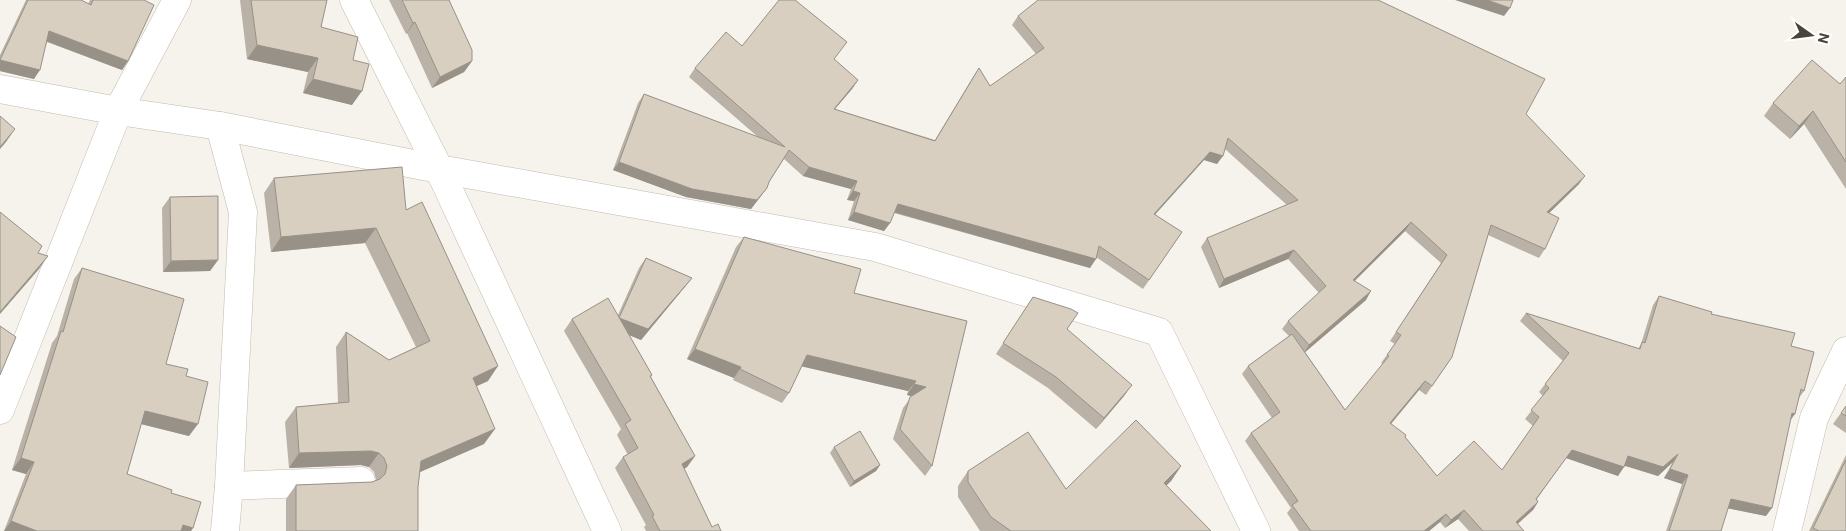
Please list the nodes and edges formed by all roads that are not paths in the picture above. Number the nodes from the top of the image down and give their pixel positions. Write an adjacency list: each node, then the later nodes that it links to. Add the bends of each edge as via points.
1 (177, 0): 4 (street)
2 (354, 0): 6 (street)
3 (0, 88): 4 (street)
4 (118, 111): 5 (street); 8 (street)
5 (220, 126): 6 (street); 10 (street, via 243,212)
6 (439, 169): 12 (street); 13 (street, via 875,248 1160,332)
7 (1846, 351): 14 (street, via 1814,418)
8 (0, 410)
9 (361, 481): 10 (street)
10 (229, 486): 11 (street)
11 (225, 531)
12 (607, 531)
13 (1256, 531)
14 (1787, 531)

